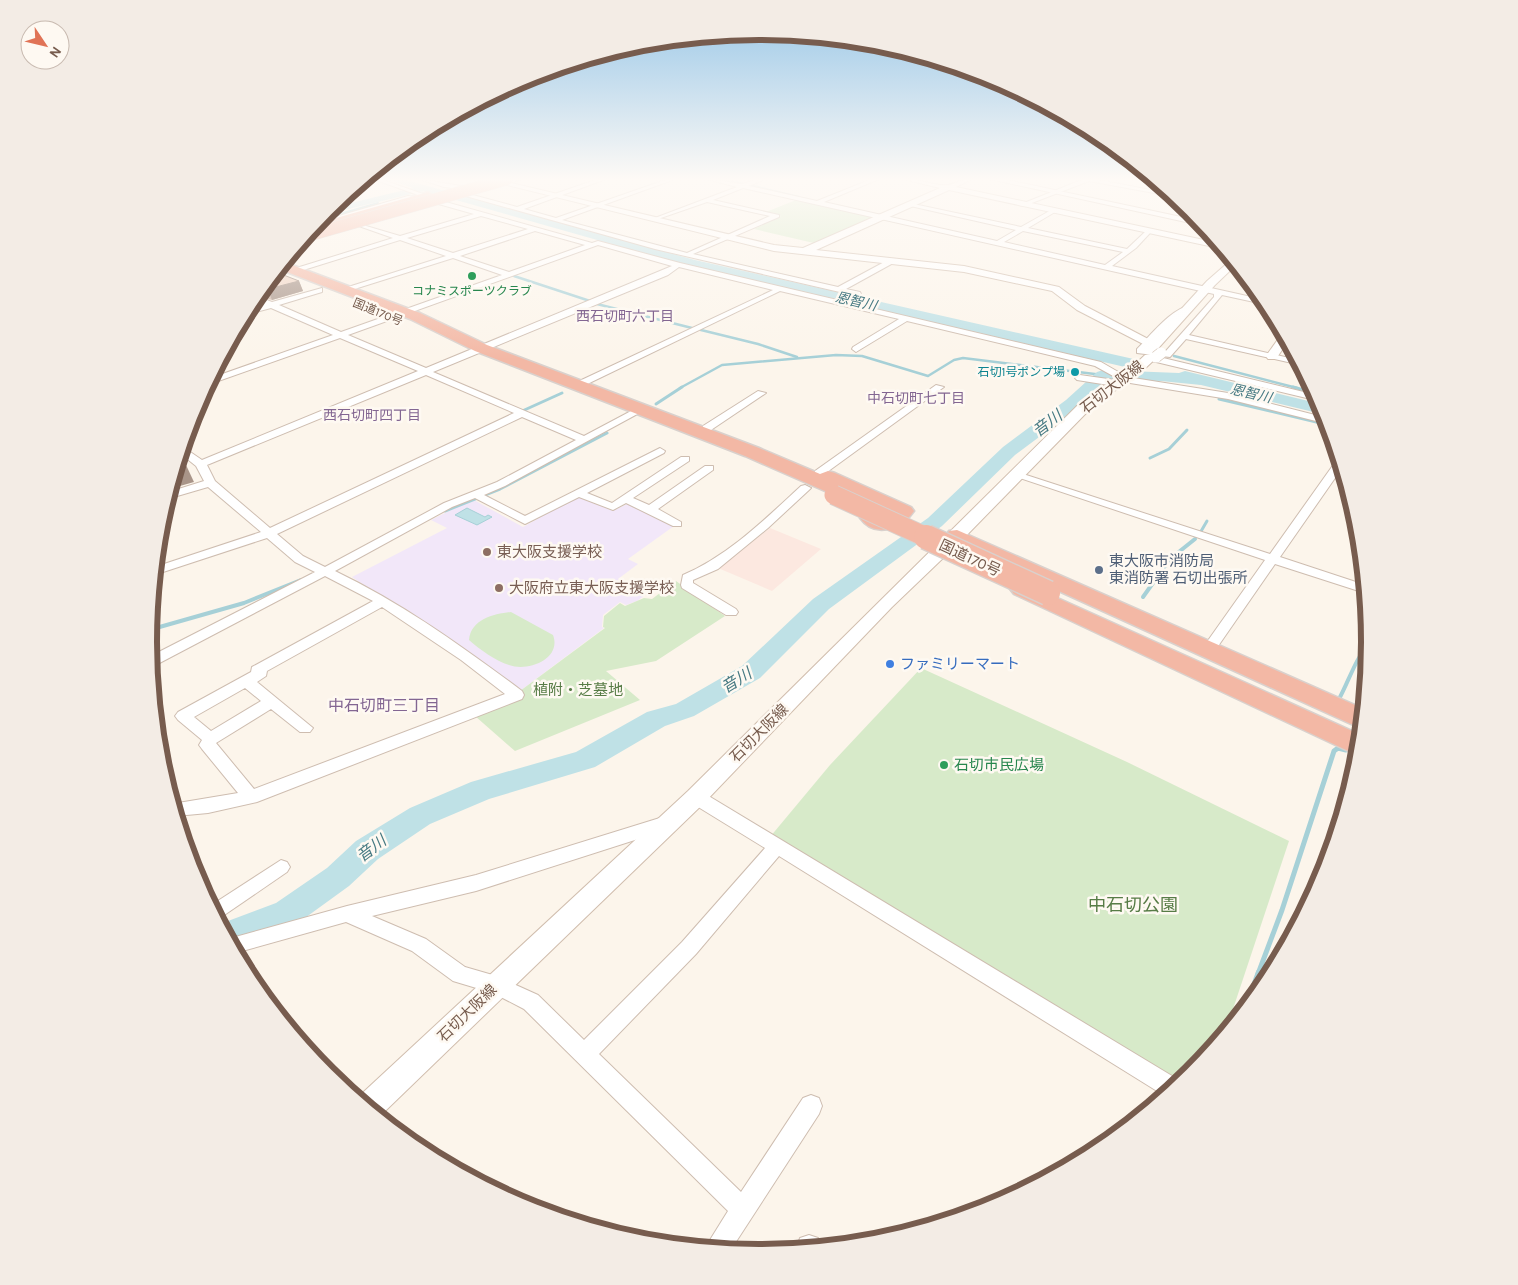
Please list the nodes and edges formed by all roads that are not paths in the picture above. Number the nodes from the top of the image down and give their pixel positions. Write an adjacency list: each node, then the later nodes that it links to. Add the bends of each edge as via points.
1 (395, 239): 25 (street)
2 (402, 239): 21 (street)
3 (505, 239): 21 (street)
4 (575, 239): 15 (street)
5 (578, 239): 15 (street)
6 (624, 239): 33 (street)
7 (723, 239): 20 (street)
8 (736, 239): 19 (street)
9 (833, 239): 19 (street)
10 (974, 239): 16 (street)
11 (1005, 239): 16 (street)
12 (1071, 239): 18 (street)
13 (1141, 239): 18 (street)
14 (1182, 239): 17 (street)
15 (595, 244): 23 (street); 29 (street)
16 (996, 244): 26 (street)
17 (1212, 245)
18 (1128, 251): 26 (street)
19 (804, 252): 22 (street)
20 (690, 253)
21 (453, 256): 29 (street); 32 (street)
22 (891, 262): 33 (street); 49 (street, via 964,269 1057,290)
23 (678, 265): 43 (street); 47 (street, via 656,277)
24 (1229, 266): 30 (street, 石切大阪線)
25 (288, 268): 32 (highway, 国道170号)
26 (1106, 268): 30 (street)
27 (1235, 273): 35 (street, 石切大阪線)
28 (281, 275): 31 (highway, 国道170号)
29 (511, 275): 41 (street)
30 (1206, 289): 35 (street); 49 (street, 石切大阪線)
31 (319, 290): 39 (street); 42 (highway, 国道170号)
32 (348, 290): 41 (highway, 国道170号)
33 (839, 290): 36 (street)
34 (776, 291): 58 (street)
35 (1218, 292): 37 (street); 45 (street, via 1218,297); 49 (street, 石切大阪線)
36 (857, 294)
37 (1254, 299)
38 (263, 301): 39 (street)
39 (271, 304): 40 (street); 44 (street)
40 (258, 308)
41 (405, 313): 42 (street); 47 (highway, 国道170号)
42 (390, 318): 44 (street); 47 (highway, 国道170号)
43 (907, 318): 48 (street); 56 (street, via 1098,364)
44 (341, 335): 52 (street); 57 (street)
45 (1184, 336): 49 (street); 50 (street)
46 (1282, 342): 50 (street)
47 (481, 348): 52 (street); 54 (highway, 国道170号)
48 (856, 350)
49 (1153, 354): 53 (street); 53 (street); 56 (street, 石切大阪線)
50 (1272, 356): 51 (street)
51 (1291, 361)
52 (425, 371): 62 (street); 70 (street)
53 (1211, 373): 61 (street)
54 (550, 375): 58 (highway); 63 (highway, via 574,392)
55 (1080, 378): 56 (street)
56 (1114, 378): 64 (street, via 1228,396); 74 (street, 石切大阪線)
57 (218, 379)
58 (580, 384): 63 (highway, 国道170号); 65 (highway); 77 (highway, 国道170号, via 752,452)
59 (939, 386): 73 (street)
60 (761, 393): 65 (street)
61 (1308, 396)
62 (522, 413): 66 (street); 84 (street)
63 (633, 414): 66 (street); 76 (highway); 77 (highway, 国道170号)
64 (1319, 419)
65 (707, 428): 73 (highway)
66 (585, 440): 79 (street)
67 (660, 451): 80 (street)
68 (186, 454): 70 (street)
69 (684, 459): 81 (street)
70 (201, 464): 75 (street)
71 (709, 468): 82 (street)
72 (1336, 469): 86 (street)
73 (819, 473): 76 (highway, via 904,511 885,525)
74 (1016, 475): 85 (street, 石切大阪線); 86 (street)
75 (210, 483): 78 (street); 84 (street)
76 (805, 488): 92 (street, via 714,566 687,578 687,585)
77 (838, 493): 90 (highway, 国道170号, bridge)
78 (175, 494)
79 (475, 494): 80 (street, via 525,522); 88 (street, via 448,505)
80 (580, 494): 81 (street, via 613,507)
81 (625, 499): 82 (street)
82 (650, 509): 83 (street)
83 (677, 524)
84 (270, 533): 87 (street); 88 (street, via 299,559)
85 (949, 544): 93 (highway); 102 (highway); 104 (street, 石切大阪線, via 886,603)
86 (1272, 559): 89 (street); 93 (street)
87 (162, 568)
88 (326, 572): 91 (street); 94 (street)
89 (1358, 588)
90 (1051, 590): 98 (highway, 国道170号); 100 (highway, 国道170号)
91 (382, 602): 95 (street, via 257,670 261,673); 103 (street, via 518,695)
92 (731, 612)
93 (1209, 649): 97 (highway)
94 (157, 659)
95 (246, 681): 96 (street); 101 (street, via 183,716)
96 (272, 701): 99 (street); 101 (street)
97 (1356, 717)
98 (1355, 725)
99 (305, 728)
100 (1354, 735)
101 (210, 739): 103 (street, via 207,745)
102 (1353, 742)
103 (251, 797): 105 (street)
104 (696, 797): 106 (street, 石切大阪線); 107 (street)
105 (180, 809)
106 (670, 822): 110 (street, via 476,883); 112 (street, 石切大阪線)
107 (776, 847): 113 (street, via 689,948); 114 (street)
108 (281, 867): 109 (street)
109 (219, 909)
110 (347, 914): 111 (street); 112 (street, via 419,945 460,975)
111 (237, 944)
112 (496, 985): 113 (street, via 531,1002); 115 (street, 石切大阪線)
113 (584, 1054): 117 (street)
114 (1167, 1085)
115 (372, 1103)
116 (811, 1106): 117 (street)
117 (742, 1208): 118 (street)
118 (720, 1244)

